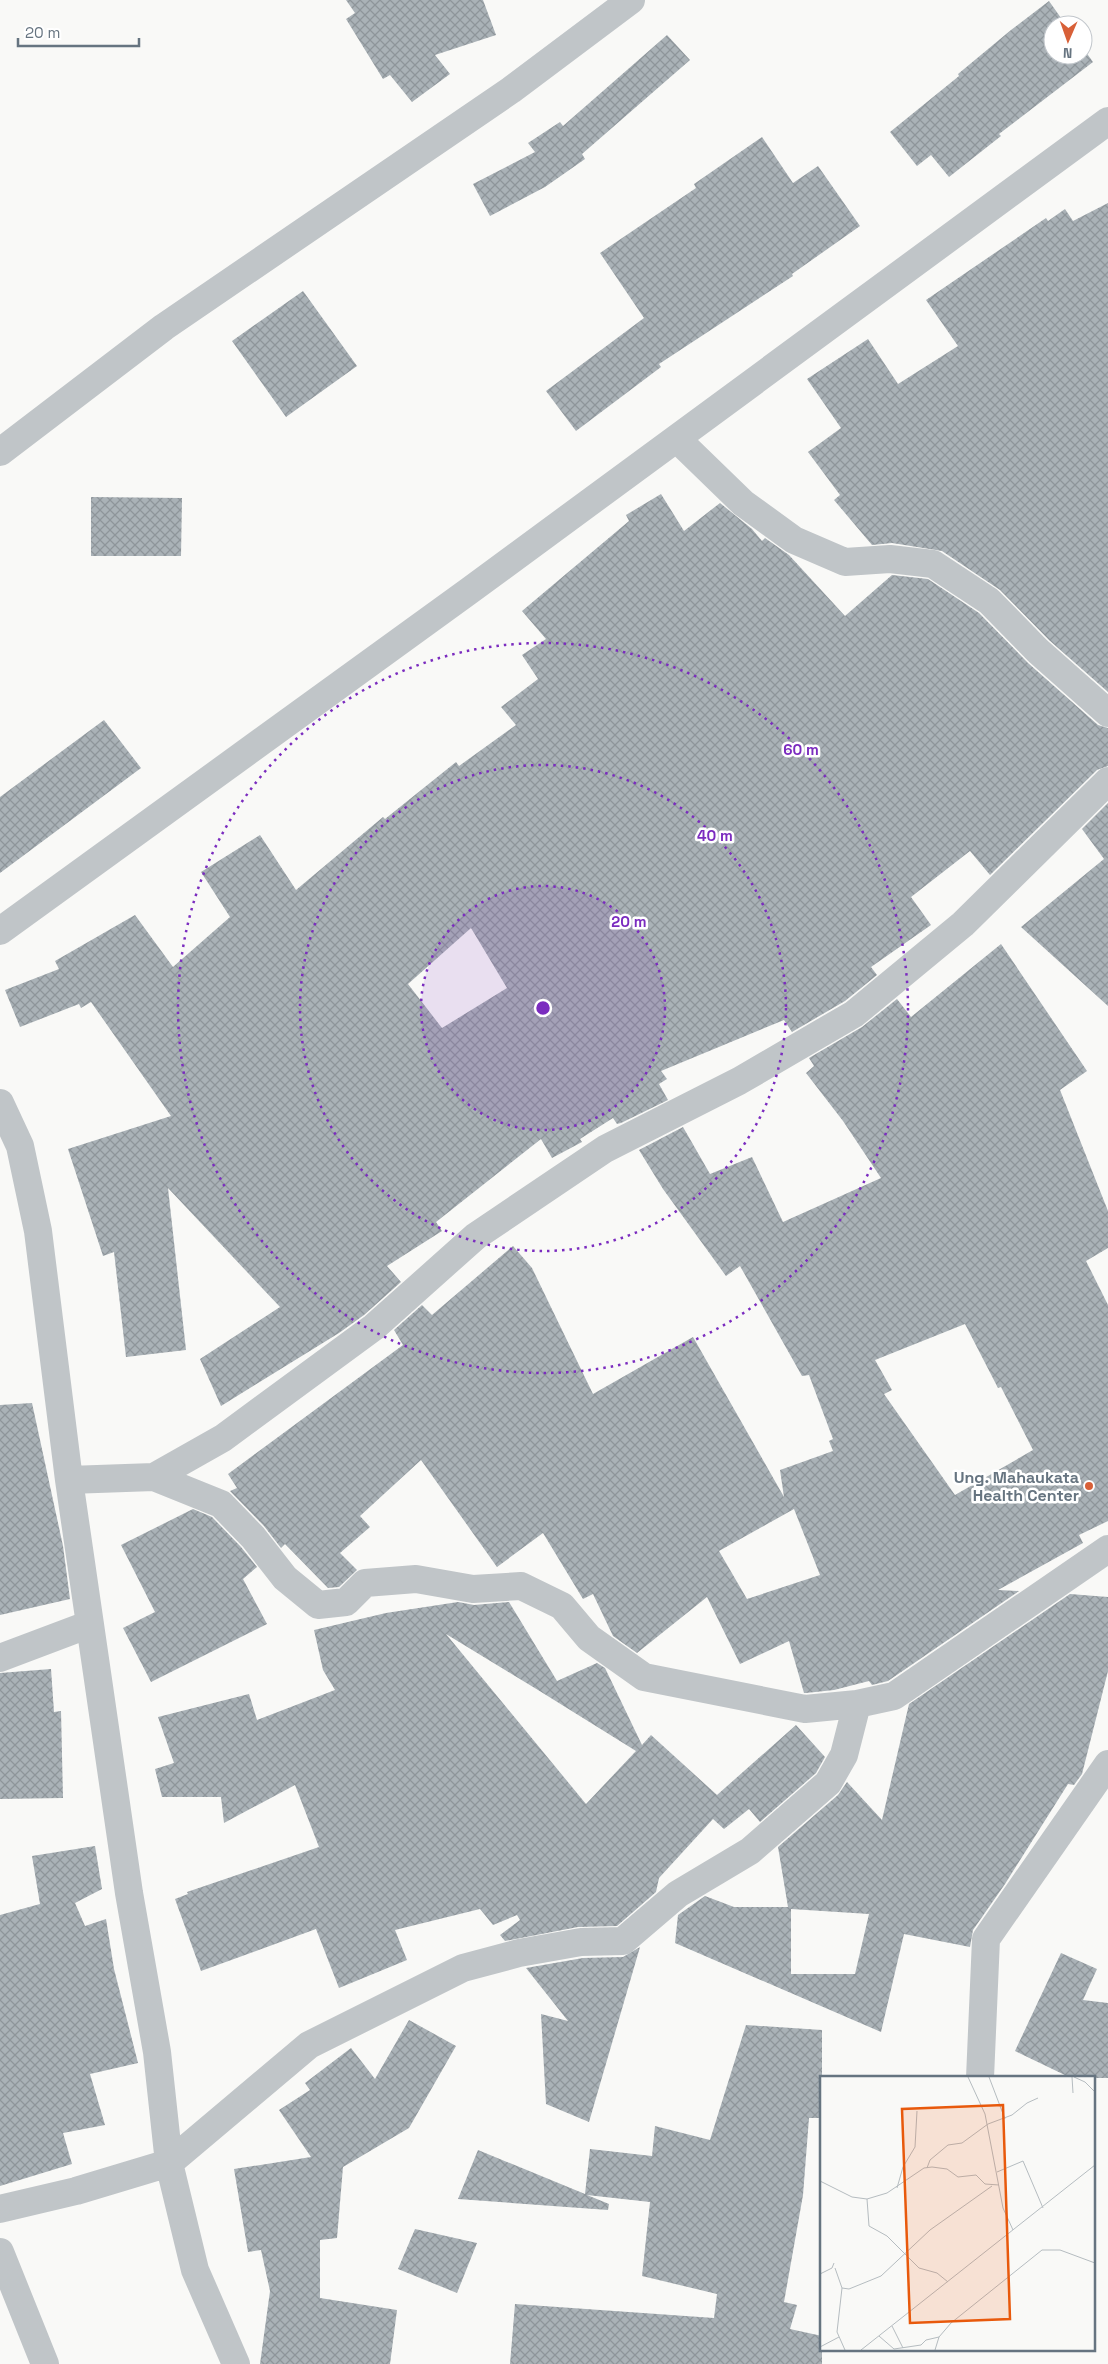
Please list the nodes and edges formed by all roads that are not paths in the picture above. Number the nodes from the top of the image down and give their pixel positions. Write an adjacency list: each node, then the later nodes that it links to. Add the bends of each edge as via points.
1 (632, 0): 4 (street, via 511,90 164,327)
2 (1108, 122): 3 (street)
3 (677, 439): 5 (street, via 743,503 794,540 845,562 890,559 933,564 989,601 1038,651); 7 (street)
4 (0, 452)
5 (1108, 713)
6 (1108, 782): 9 (street, via 963,924 854,1014 739,1081 604,1149 476,1236 374,1327 223,1438)
7 (0, 931)
8 (0, 1103): 10 (street, via 20,1146 38,1231)
9 (154, 1477): 10 (street); 14 (street, via 220,1504 253,1537 284,1578 318,1605 346,1602 365,1583 416,1579 473,1589 521,1586 562,1606 589,1638 644,1677 805,1709)
10 (70, 1480): 12 (street)
11 (1108, 1548): 14 (street, via 894,1696)
12 (90, 1624): 13 (street); 17 (street, via 129,1893 157,2052)
13 (0, 1658)
14 (857, 1704): 17 (street, via 844,1755 828,1783 750,1851 678,1894 624,1941 582,1942 519,1953 463,1968 409,1993 309,2045)
15 (1108, 1764): 16 (street, via 986,1939)
16 (980, 2076)
17 (169, 2163): 18 (street, via 76,2191); 21 (street, via 195,2270)
18 (0, 2209)
19 (0, 2252): 20 (street)
20 (45, 2364)
21 (236, 2364)

